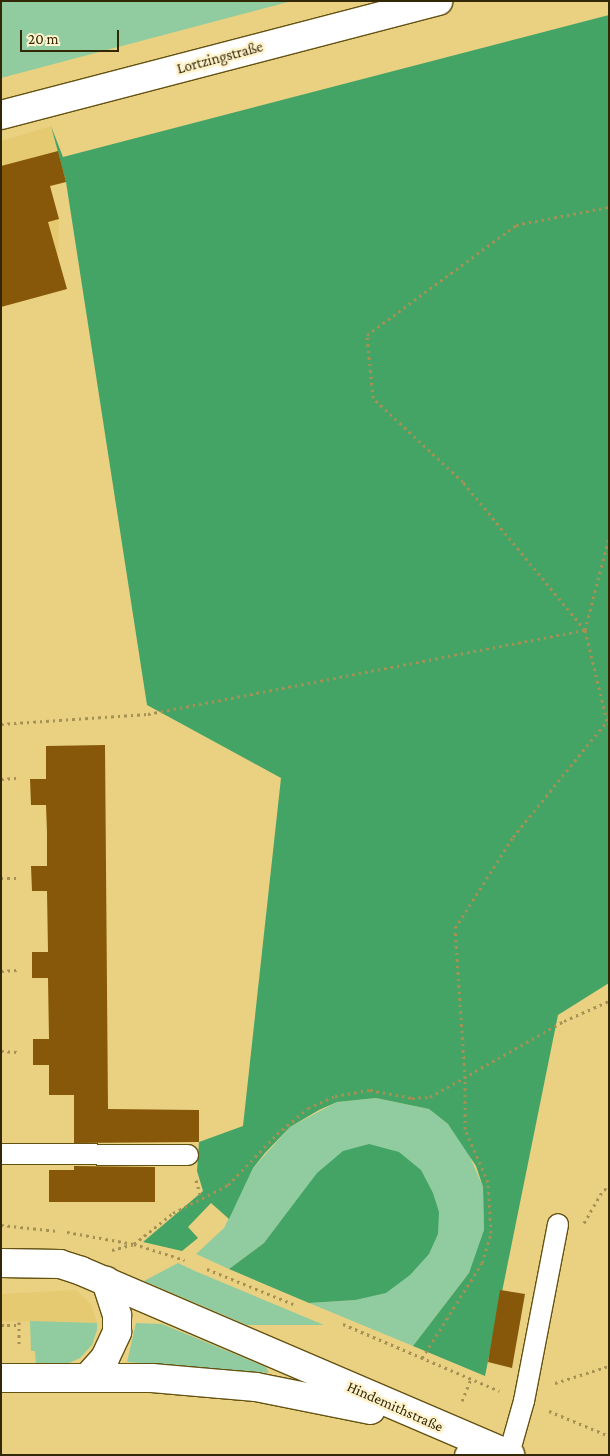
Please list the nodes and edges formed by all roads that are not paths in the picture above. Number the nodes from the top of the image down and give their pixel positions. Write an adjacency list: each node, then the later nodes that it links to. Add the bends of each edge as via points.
1 (438, 1): 2 (street, Lortzingstraße)
2 (1, 115)
3 (1, 1154): 4 (lane)
4 (188, 1155)
5 (558, 1224): 12 (lane, via 526,1392)
6 (1, 1263): 7 (street, Hindemithstraße, via 60,1264)
7 (106, 1281): 9 (street, via 117,1315 117,1332 105,1358); 10 (street, Hindemithstraße)
8 (1, 1378): 9 (street, Hindemithstraße)
9 (87, 1378): 10 (street, Hindemithstraße, via 152,1378 256,1387 342,1402)
10 (449, 1431): 11 (street)
11 (470, 1448): 12 (street)
12 (510, 1454)

